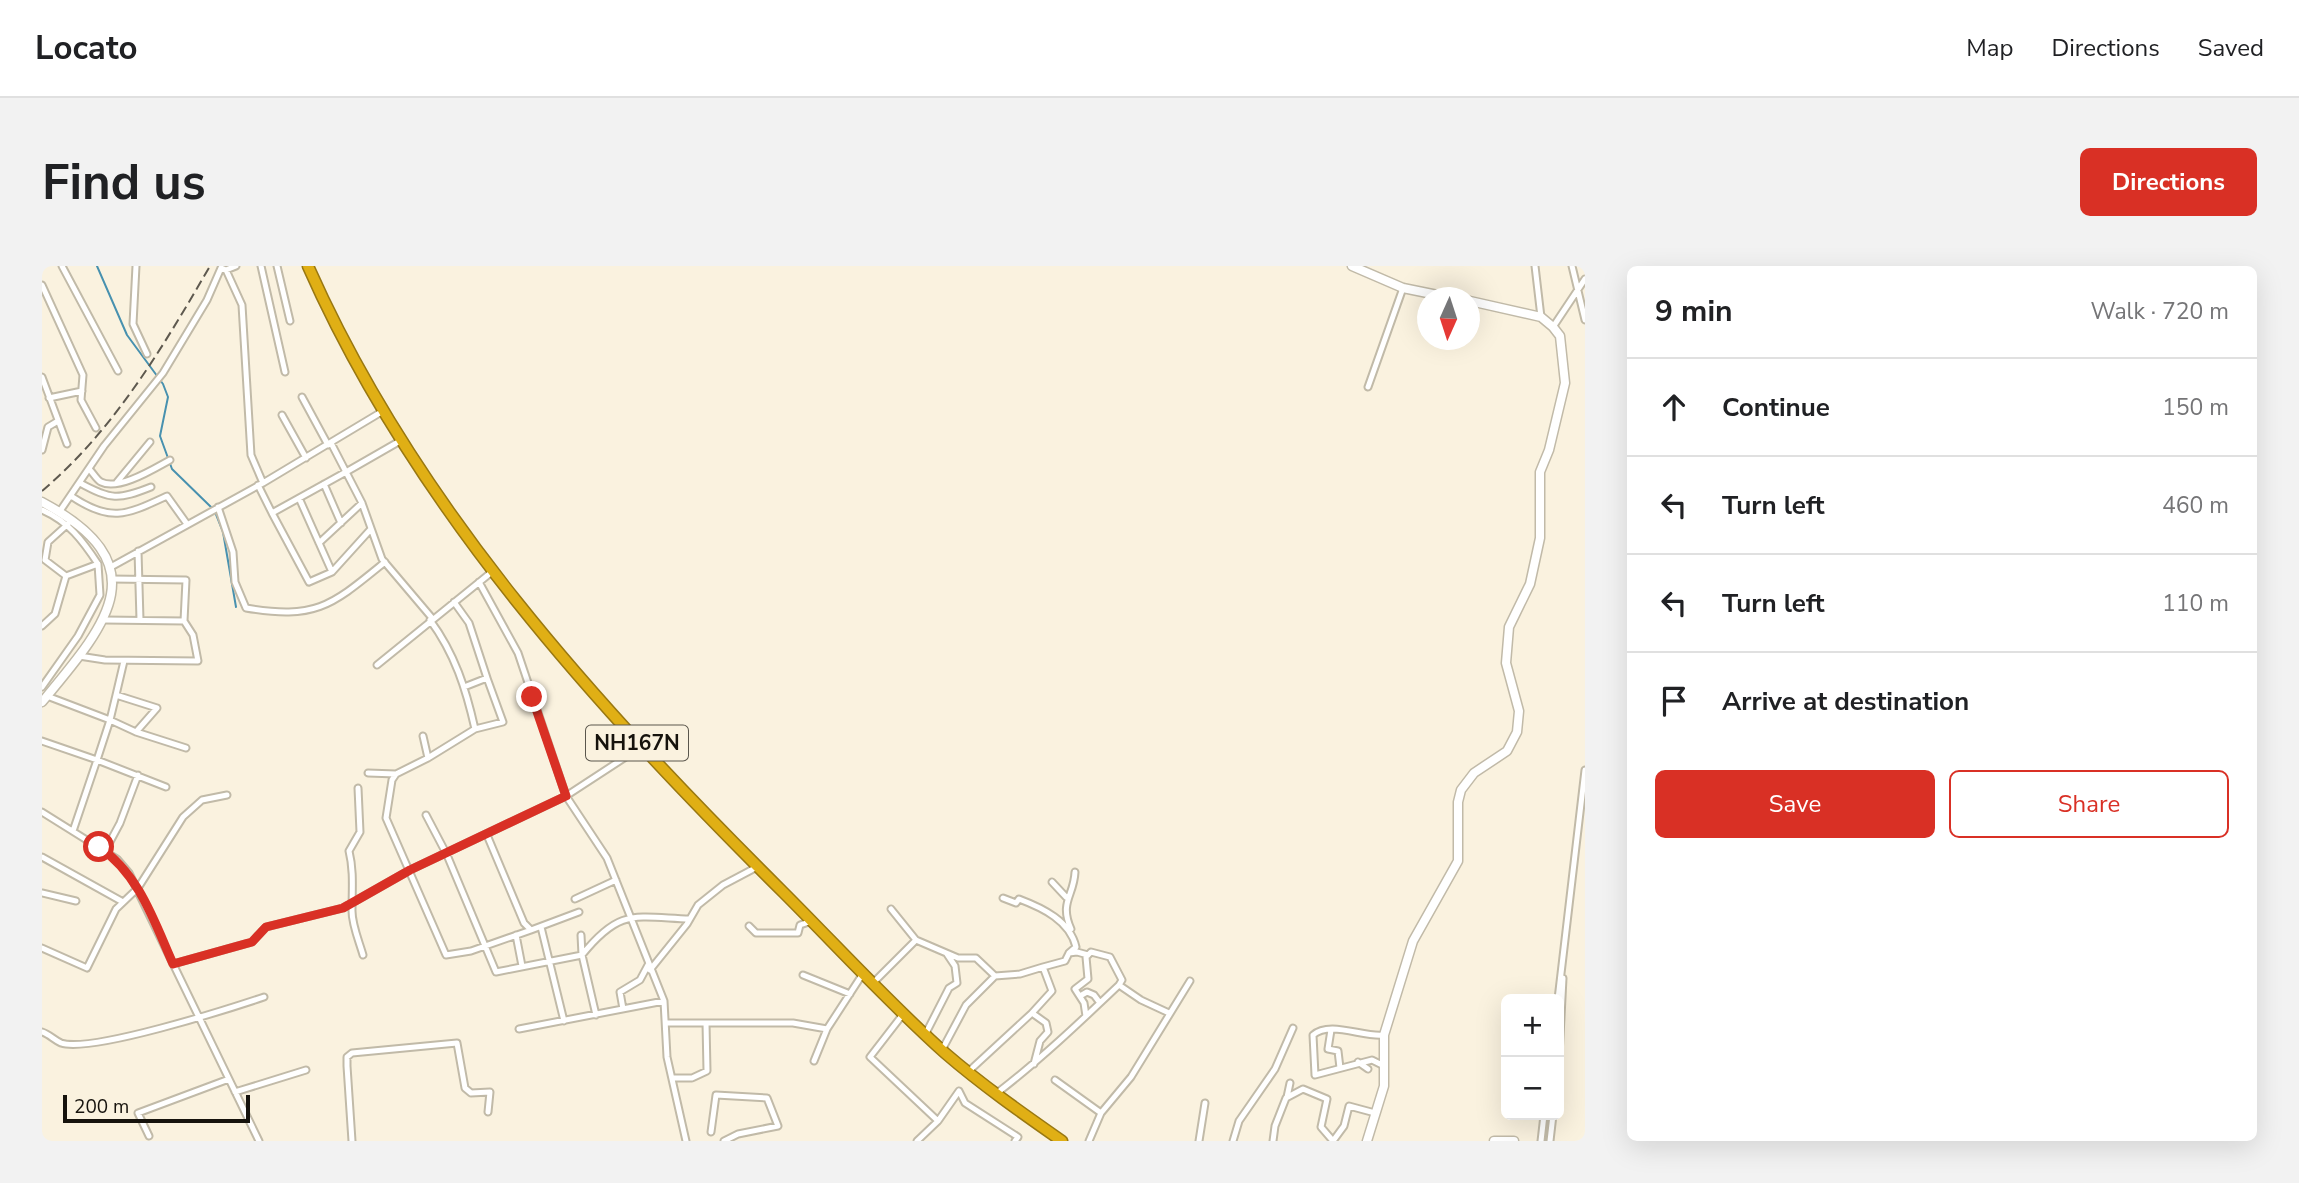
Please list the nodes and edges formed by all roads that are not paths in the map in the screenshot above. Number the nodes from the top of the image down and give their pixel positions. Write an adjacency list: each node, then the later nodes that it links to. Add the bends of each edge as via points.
1 (62, 266): 22 (street)
2 (136, 266): 21 (street, via 133,324)
3 (236, 266): 10 (street)
4 (261, 266): 23 (street)
5 (276, 266): 19 (street)
6 (308, 266): 29 (highway, NH167N, via 338,334)
7 (1352, 266): 13 (street)
8 (1535, 266): 17 (street)
9 (1572, 266): 14 (street)
10 (226, 270): 40 (street, via 221,268 163,373); 44 (street, via 242,305 251,455)
11 (1585, 279): 14 (street)
12 (42, 285): 26 (street, via 83,375)
13 (1403, 288): 15 (street); 25 (street)
14 (1578, 288): 18 (street); 20 (street)
15 (1417, 291)
16 (1480, 303): 17 (street)
17 (1541, 317): 20 (street)
18 (1585, 320)
19 (290, 321)
20 (1553, 327): 177 (street, via 1560,336 1565,383 1540,472 1540,538 1530,584 1509,627 1506,663 1519,711 1517,732 1507,751 1474,772 1461,790 1458,861 1420,925)
21 (147, 354)
22 (118, 372)
23 (285, 372)
24 (42, 377): 28 (street)
25 (1368, 387)
26 (82, 391): 28 (street); 32 (street, via 81,400)
27 (302, 397): 36 (street)
28 (49, 398): 31 (street)
29 (383, 411): 33 (highway, NH167N); 36 (street)
30 (282, 415): 38 (street)
31 (58, 421): 35 (street); 37 (street, via 48,427)
32 (96, 428)
33 (400, 441): 41 (street); 66 (highway, NH167N)
34 (150, 442): 42 (street)
35 (67, 444)
36 (329, 444): 38 (street); 41 (street)
37 (42, 450)
38 (306, 458): 44 (street)
39 (170, 460): 42 (street, via 131,480)
40 (90, 470): 42 (street, via 101,482); 43 (street)
41 (346, 472): 45 (street); 50 (street)
42 (117, 482)
43 (80, 483): 46 (street, via 116,498); 47 (street)
44 (261, 484): 51 (street); 54 (street)
45 (324, 484): 48 (street); 56 (street)
46 (151, 487)
47 (71, 496): 53 (street); 57 (street, via 92,511 118,515 167,496)
48 (299, 498): 54 (street); 60 (street)
49 (42, 502): 53 (street)
50 (362, 503): 56 (street); 58 (street)
51 (218, 507): 57 (street); 63 (street, via 233,552 235,582 246,608 313,611 356,586)
52 (42, 510): 55 (street)
53 (60, 511): 55 (street)
54 (272, 513): 67 (street, via 308,582)
55 (70, 522): 59 (street); 64 (street); 65 (street, via 87,529)
56 (341, 523): 60 (street)
57 (187, 524): 61 (street)
58 (370, 530): 63 (street); 67 (street)
59 (45, 542): 62 (street)
60 (319, 543): 67 (street)
61 (138, 551): 65 (street); 70 (street)
62 (43, 560): 68 (street)
63 (385, 562): 73 (street)
64 (98, 564): 68 (street); 82 (street, via 100,595 71,648)
65 (109, 568): 69 (street)
66 (493, 571): 71 (street); 91 (highway, NH167N)
67 (332, 572)
68 (66, 576): 77 (street, via 55,614)
69 (111, 579): 70 (street); 74 (street)
70 (139, 579): 75 (street); 76 (street, via 186,580)
71 (479, 582): 72 (street); 102 (street, via 518,653)
72 (454, 601): 73 (street); 81 (street, via 469,623)
73 (431, 619): 80 (street); 83 (street, via 448,645)
74 (104, 620): 75 (street); 78 (street)
75 (139, 620): 76 (street)
76 (184, 621): 79 (street, via 198,661)
77 (42, 626)
78 (77, 659): 79 (street); 85 (street)
79 (124, 661): 84 (street)
80 (377, 664)
81 (487, 678): 83 (street); 87 (street, via 503,722)
82 (42, 687)
83 (464, 687): 87 (street)
84 (117, 695): 86 (street); 88 (street, via 157,708)
85 (44, 699): 86 (street)
86 (110, 720): 88 (street); 94 (street)
87 (475, 729): 93 (street)
88 (136, 732): 92 (street)
89 (423, 736): 93 (street)
90 (42, 741): 94 (street)
91 (641, 747): 102 (street); 110 (highway, NH167N)
92 (186, 748)
93 (428, 758): 97 (street)
94 (97, 760): 98 (street); 105 (street)
95 (1585, 770): 150 (street)
96 (368, 773): 97 (street)
97 (396, 774): 111 (street, via 386,818)
98 (138, 775): 99 (street); 107 (street)
99 (166, 787)
100 (358, 788): 122 (street, via 360,832 349,851)
101 (227, 795): 115 (street, via 193,805)
102 (566, 796): 106 (street); 113 (street, via 607,858)
103 (42, 812): 105 (street)
104 (426, 815): 108 (street)
105 (73, 831): 107 (street)
106 (487, 835): 108 (street); 130 (street)
107 (105, 851): 115 (street, via 117,859)
108 (447, 855): 111 (street); 135 (street)
109 (42, 857): 121 (street)
110 (757, 867): 126 (street, via 723,885 698,905); 127 (highway, NH167N)
111 (410, 870): 122 (street); 135 (street, via 446,955)
112 (1075, 872): 117 (street, via 1074,886)
113 (616, 880): 119 (street); 125 (street)
114 (1052, 882): 117 (street)
115 (138, 888): 121 (street); 143 (street)
116 (42, 893): 120 (street)
117 (1066, 897): 131 (street)
118 (1003, 898): 131 (street, via 1042,908)
119 (575, 899)
120 (76, 901)
121 (123, 902): 136 (street, via 87,968)
122 (353, 902): 139 (street); 143 (street, via 266,927 252,942)
123 (891, 909): 134 (street)
124 (579, 912): 129 (street)
125 (631, 917): 126 (street); 141 (street, via 602,930); 145 (street)
126 (690, 919): 145 (street)
127 (812, 921): 128 (street, via 800,925 798,933 756,933); 147 (highway, NH167N)
128 (749, 926)
129 (541, 927): 130 (street); 142 (street)
130 (531, 930): 132 (street)
131 (1072, 932): 137 (street, via 1076,947)
132 (516, 935): 135 (street); 144 (street)
133 (581, 936): 141 (street)
134 (916, 940): 138 (street); 152 (street)
135 (485, 946): 144 (street, via 496,972)
136 (42, 948)
137 (1069, 953): 140 (street); 146 (street, via 1065,961)
138 (947, 954): 149 (street, via 976,958); 176 (street, via 955,966 957,983 949,988)
139 (363, 955)
140 (1088, 955): 153 (street, via 1099,952 1110,957 1123,978); 157 (street, via 1088,979 1075,989)
141 (582, 956): 142 (street); 165 (street)
142 (550, 962): 144 (street); 168 (street)
143 (173, 964): 167 (street)
144 (522, 966)
145 (649, 967): 159 (street); 161 (street, via 640,980 620,992)
146 (1043, 967): 149 (street); 163 (street, via 1052,991)
147 (864, 972): 152 (highway, NH167N); 154 (street)
148 (803, 975): 154 (street)
149 (995, 976): 178 (street, via 966,1005)
150 (1563, 978): 155 (street); 156 (street)
151 (1190, 981): 164 (street)
152 (874, 982): 162 (highway, NH167N)
153 (1119, 985): 160 (street); 164 (street)
154 (850, 994): 173 (street)
155 (1559, 994)
156 (1562, 994)
157 (1080, 996): 160 (street, via 1087,992); 166 (street)
158 (264, 998): 167 (street)
159 (664, 1001): 161 (street); 169 (street)
160 (1100, 1003): 166 (street)
161 (623, 1009): 165 (street)
162 (904, 1013): 176 (highway, NH167N); 200 (street, via 870,1058)
163 (1032, 1013): 181 (street, via 1046,1023 1048,1032 1040,1041); 186 (street)
164 (1169, 1013): 196 (street, via 1131,1077)
165 (596, 1015): 168 (street)
166 (1086, 1016): 181 (street)
167 (199, 1018): 175 (street, via 83,1042 62,1043); 188 (street)
168 (564, 1021): 172 (street)
169 (668, 1023): 170 (street); 187 (street)
170 (706, 1023): 173 (street, via 793,1023); 187 (street, via 707,1071 692,1078)
171 (1293, 1028): 212 (street, via 1275,1069 1239,1121)
172 (519, 1029)
173 (827, 1029): 179 (street)
174 (1331, 1030): 177 (street); 183 (street, via 1328,1049 1338,1051); 183 (street, via 1312,1035 1313,1069 1315,1075)
175 (42, 1032)
176 (926, 1033): 178 (highway, NH167N)
177 (1384, 1035): 182 (street)
178 (942, 1050): 186 (highway, NH167N)
179 (814, 1061)
180 (1358, 1062): 182 (street, via 1372,1060); 183 (street); 184 (street)
181 (1033, 1065): 192 (street)
182 (1384, 1066): 197 (street, via 1384,1086)
183 (1340, 1068)
184 (1368, 1069)
185 (306, 1070): 191 (street)
186 (968, 1072): 192 (highway, NH167N)
187 (672, 1078): 205 (street)
188 (229, 1079): 191 (street); 202 (street, via 138,1113)
189 (1055, 1080): 196 (street)
190 (1290, 1083): 193 (street)
191 (235, 1091): 203 (street)
192 (996, 1094): 209 (highway, NH167N)
193 (1287, 1097): 213 (street); 214 (street, via 1303,1089 1327,1099 1321,1127)
194 (1205, 1102): 211 (street)
195 (488, 1112): 204 (street, via 490,1092 471,1093 465,1088 457,1043 352,1053 347,1066)
196 (1101, 1113): 210 (street)
197 (1375, 1114): 214 (street, via 1349,1107); 215 (street)
198 (1543, 1120): 218 (street)
199 (1552, 1120): 219 (street)
200 (938, 1121): 207 (street); 208 (street, via 958,1091 965,1103 1018,1137)
201 (711, 1132): 206 (street, via 716,1095 767,1098 778,1126)
202 (149, 1136)
203 (259, 1141)
204 (352, 1141)
205 (686, 1141)
206 (724, 1141)
207 (917, 1141)
208 (1015, 1141)
209 (1062, 1141)
210 (1089, 1141)
211 (1199, 1141)
212 (1233, 1141)
213 (1273, 1141)
214 (1333, 1141)
215 (1367, 1141)
216 (1494, 1141): 217 (street)
217 (1514, 1141)
218 (1541, 1141)
219 (1550, 1141)

